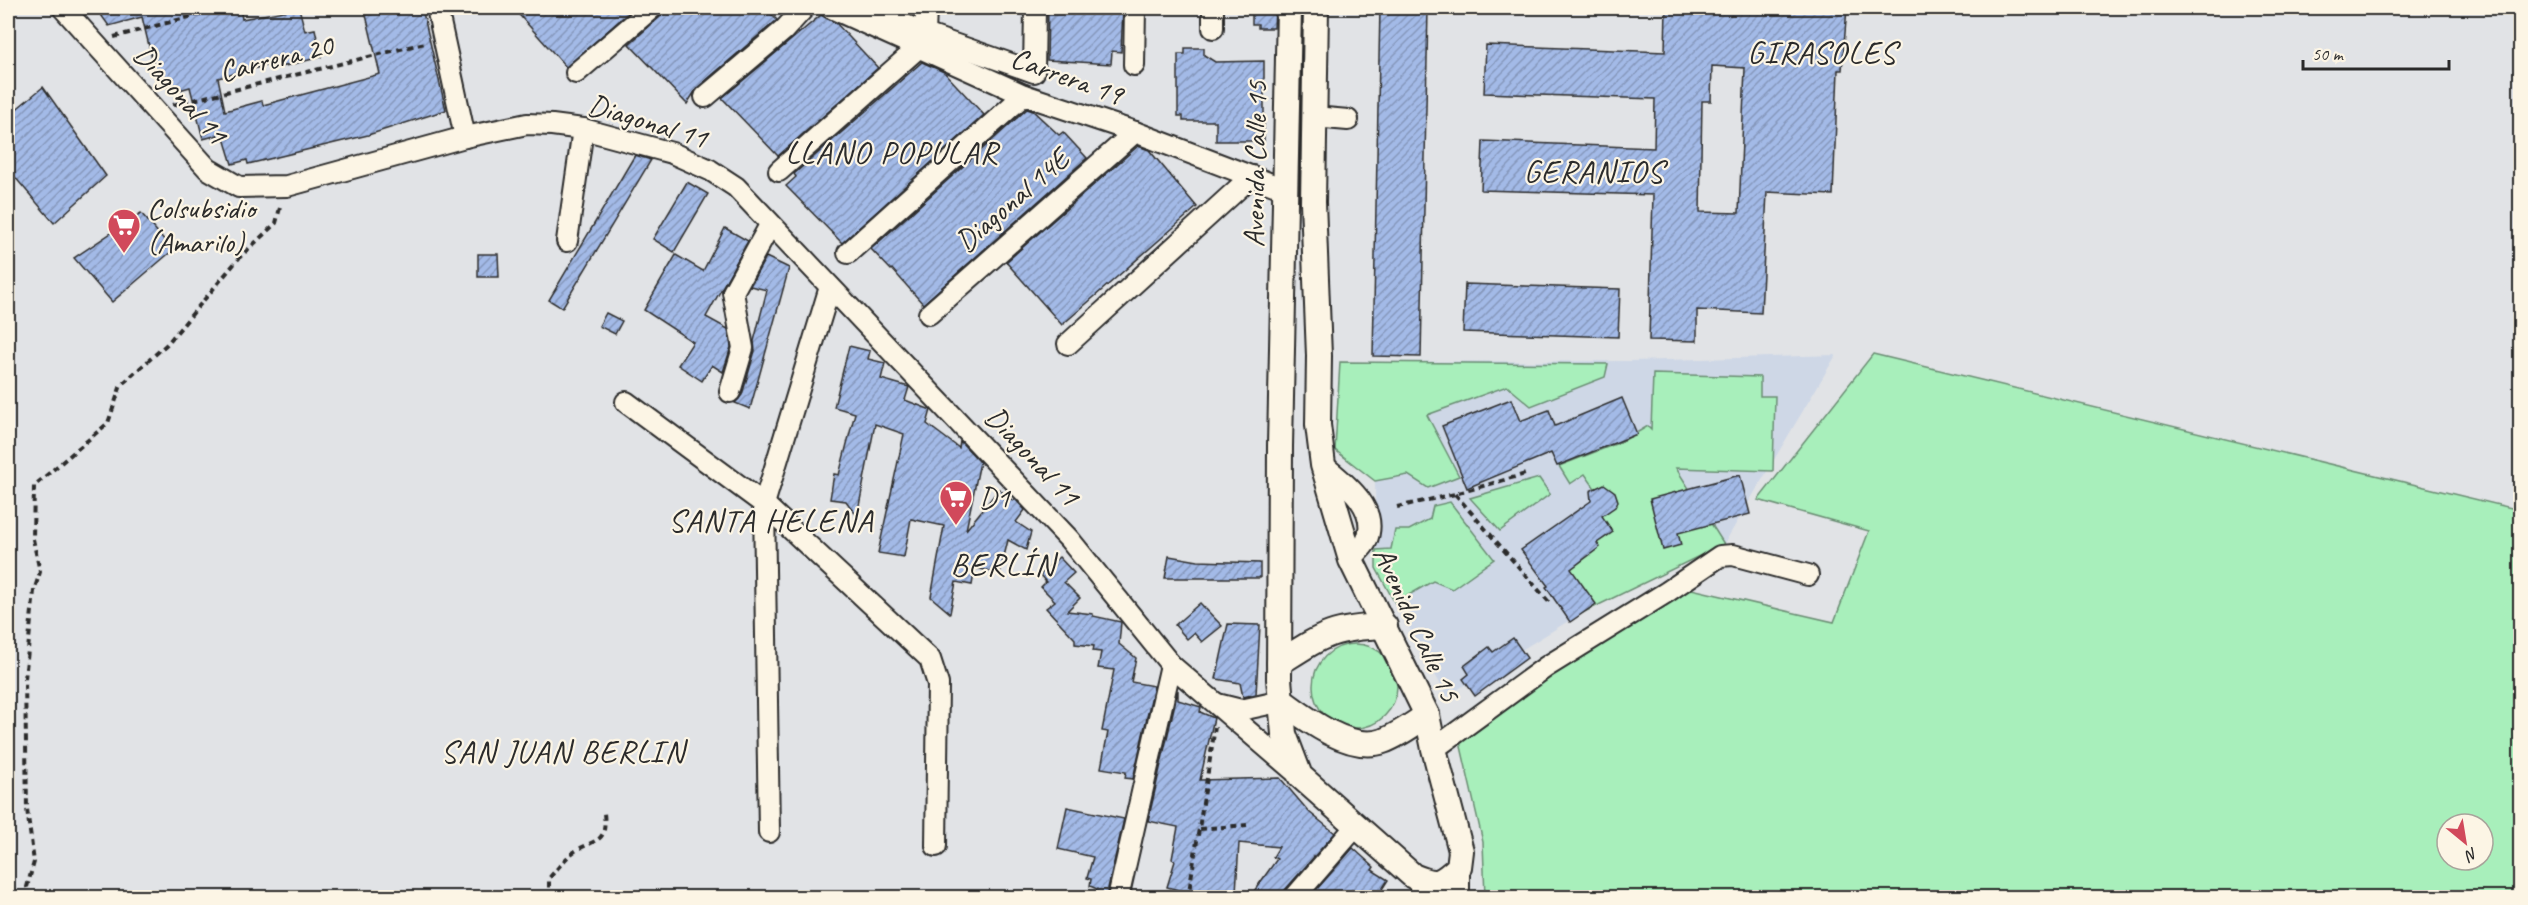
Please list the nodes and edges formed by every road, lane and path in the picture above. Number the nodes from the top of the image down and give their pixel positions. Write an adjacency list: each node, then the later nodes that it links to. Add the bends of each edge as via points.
1 (63, 8): 17 (street, Diagonal 11)
2 (223, 8): 17 (path)
3 (437, 8): 15 (street)
4 (652, 8): 19 (street)
5 (804, 8): 21 (street)
6 (831, 8): 16 (street, Carrera 19)
7 (870, 8): 16 (street)
8 (926, 8): 16 (street)
9 (1035, 8): 16 (street, via 1034,72)
10 (1135, 8): 18 (street)
11 (1213, 8): 14 (street)
12 (1289, 8): 31 (main road, Avenida Calle 15)
13 (1316, 8): 23 (main road, Avenida Calle 15)
14 (1213, 28)
15 (444, 39): 22 (path, Carrera 20); 27 (street)
16 (921, 41): 20 (street, Carrera 19); 28 (street)
17 (95, 42): 22 (street, Diagonal 11)
18 (1134, 65)
19 (576, 74)
20 (1024, 95): 26 (street, Carrera 19); 34 (street)
21 (705, 97)
22 (153, 110): 30 (street, Diagonal 11, via 208,169 226,181 256,189)
23 (1314, 117): 24 (street); 46 (main road, Avenida Calle 15, via 1318,425 1323,465 1351,560)
24 (1348, 120)
25 (583, 129): 27 (street, Diagonal 11, via 527,124); 32 (street, Diagonal 11, via 672,153 710,170 736,187); 33 (street)
26 (1135, 132): 29 (street, Carrera 19); 36 (street, Diagonal 14E)
27 (465, 137): 30 (street, Diagonal 11)
28 (779, 171)
29 (1252, 176): 31 (street, Carrera 19); 37 (street)
30 (287, 186): 62 (path, via 276,223 240,257 167,344 121,385 108,423 34,486 33,539 40,572 34,591 25,679 27,809 34,862 27,887)
31 (1287, 190): 47 (main road, Avenida Calle 15)
32 (770, 225): 35 (street, Diagonal 11); 38 (street, via 733,292 743,348)
33 (567, 241)
34 (848, 253)
35 (830, 287): 42 (street); 48 (street, Diagonal 11, via 1069,539)
36 (929, 314)
37 (1068, 345)
38 (730, 392)
39 (626, 402): 42 (street)
40 (1529, 473): 41 (path)
41 (1455, 494): 43 (path); 45 (path)
42 (764, 504): 58 (street); 59 (street, via 930,659 938,684)
43 (1397, 507)
44 (1808, 575): 52 (street, via 1733,555 1720,556 1546,667)
45 (1549, 602)
46 (1385, 626): 47 (main road, via 1322,635); 51 (main road, Avenida Calle 15)
47 (1279, 663): 49 (main road, Avenida Calle 15)
48 (1171, 665): 50 (street, Diagonal 11); 64 (street)
49 (1282, 701): 50 (street, via 1241,710); 51 (main road, via 1321,729 1362,742 1381,742); 53 (main road, Avenida Calle 15, via 1284,734)
50 (1214, 704): 53 (street, Diagonal 11); 57 (path, via 1215,733)
51 (1427, 715): 52 (main road, Avenida Calle 15)
52 (1434, 749): 60 (main road, Avenida Calle 15, via 1461,850)
53 (1300, 776): 56 (main road, Avenida Calle 15)
54 (604, 813): 63 (path, via 606,829 598,842 576,851 549,879)
55 (1247, 825): 57 (path)
56 (1357, 825): 61 (main road, Avenida Calle 15); 66 (street)
57 (1200, 829): 65 (path)
58 (770, 832)
59 (936, 846)
60 (1459, 867): 61 (main road, via 1444,881 1431,884); 68 (street)
61 (1413, 876): 67 (street)
62 (30, 897)
63 (549, 897)
64 (1119, 897)
65 (1188, 897)
66 (1294, 897)
67 (1429, 897)
68 (1459, 897)

